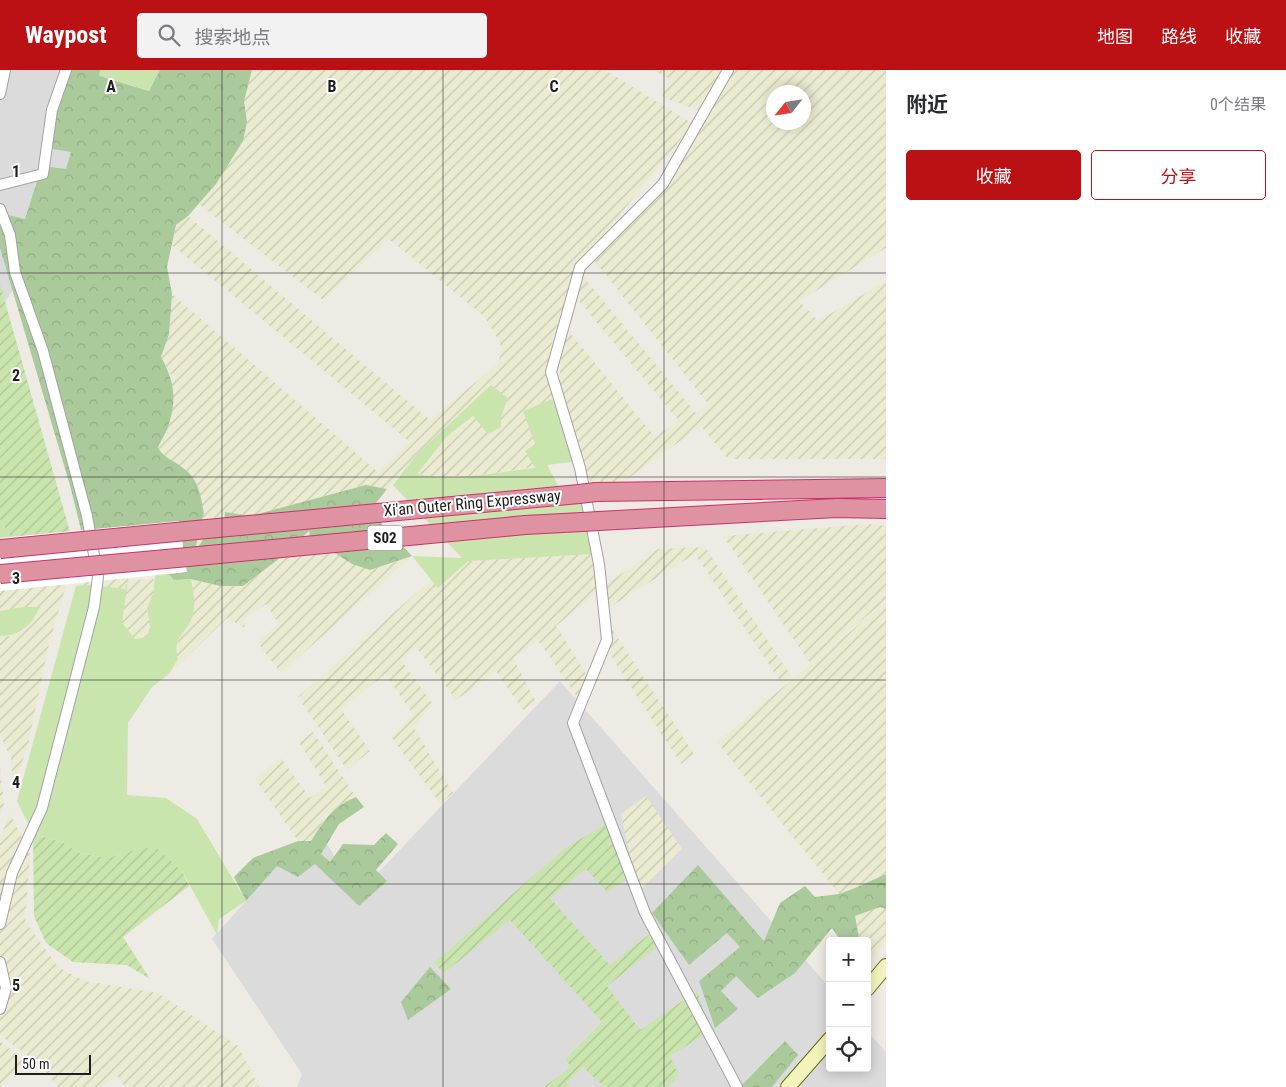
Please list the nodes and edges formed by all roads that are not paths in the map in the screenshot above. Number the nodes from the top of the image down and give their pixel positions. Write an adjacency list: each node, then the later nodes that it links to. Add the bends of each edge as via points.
1 (5, 70): 4 (street)
2 (66, 70): 5 (street, via 52,110 43,174)
3 (728, 70): 17 (street, via 663,184 580,267 551,372 582,478 599,564 607,640 573,722 645,913)
4 (0, 94)
5 (0, 185)
6 (0, 209): 11 (street, via 10,236 14,272 43,351 86,516 98,577 94,606 42,808 12,873)
7 (886, 488): 9 (highway, Xi'an Outer Ring Expressway / S02, bridge, via 587,493)
8 (886, 509): 10 (highway, Xi'an Outer Ring Expressway / S02, bridge, via 837,508 525,525)
9 (0, 549)
10 (0, 574)
11 (0, 924)
12 (0, 962): 15 (street, via 6,988)
13 (886, 966): 14 (main road)
14 (871, 984)
15 (0, 1008)
16 (826, 1044): 18 (main road)
17 (737, 1087)
18 (788, 1087)

